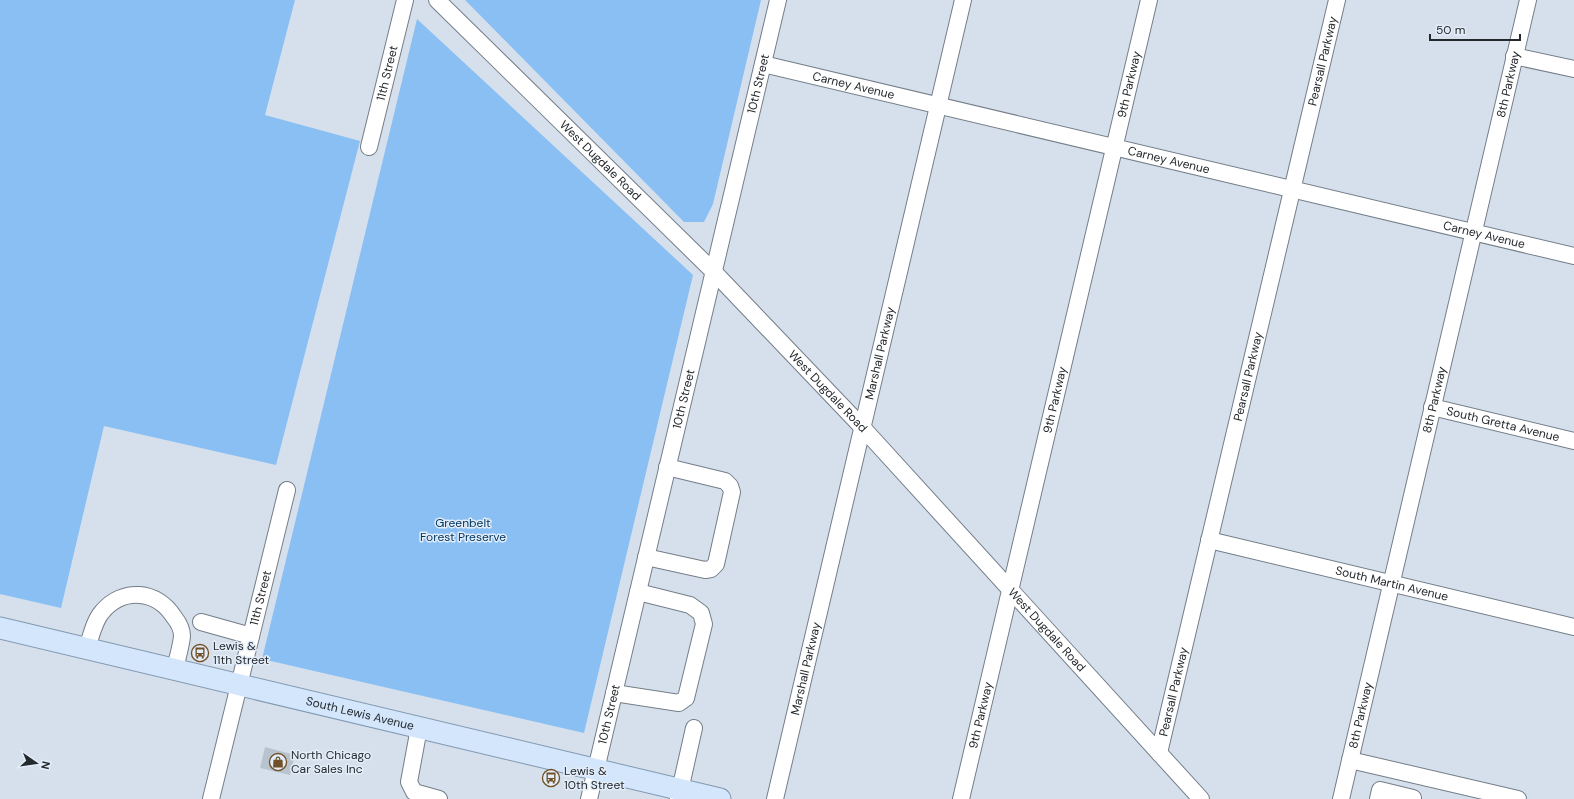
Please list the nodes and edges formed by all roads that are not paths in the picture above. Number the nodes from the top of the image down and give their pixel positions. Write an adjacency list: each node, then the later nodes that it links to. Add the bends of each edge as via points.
1 (405, 0): 12 (street, 11th Street)
2 (437, 0): 17 (street, West Dugdale Road)
3 (778, 0): 9 (street, 10th Street)
4 (963, 0): 11 (street, Marshall Parkway)
5 (1149, 0): 13 (street, 9th Parkway)
6 (1337, 0): 14 (street, Pearsall Parkway)
7 (1528, 0): 8 (street, 8th Parkway)
8 (1514, 56): 10 (street); 15 (street, 8th Parkway)
9 (763, 64): 11 (street, Carney Avenue); 17 (street, 10th Street)
10 (1574, 69)
11 (938, 106): 13 (street, Carney Avenue); 19 (street, Marshall Parkway)
12 (369, 147)
13 (1114, 148): 14 (street, Carney Avenue); 26 (street, 9th Parkway)
14 (1292, 190): 15 (street, Carney Avenue); 23 (street, Pearsall Parkway)
15 (1473, 232): 16 (street, Carney Avenue); 18 (street, 8th Parkway)
16 (1574, 256)
17 (714, 272): 19 (street, West Dugdale Road); 21 (street, 10th Street)
18 (1432, 407): 20 (street, South Gretta Avenue); 25 (street, 8th Parkway)
19 (862, 427): 26 (street, West Dugdale Road); 47 (street, Marshall Parkway)
20 (1574, 441)
21 (668, 467): 24 (street, 10th Street); 24 (street, via 725,481 730,486 732,492 716,564 705,570)
22 (287, 490): 31 (street, 11th Street)
23 (1210, 540): 25 (street, South Martin Avenue); 38 (street, Pearsall Parkway)
24 (646, 557): 27 (street, 10th Street)
25 (1391, 583): 29 (street, South Martin Avenue); 39 (street, 8th Parkway)
26 (1010, 589): 38 (street, West Dugdale Road); 48 (street, 9th Parkway)
27 (638, 592): 35 (street, 10th Street); 35 (street, via 690,605 701,613 704,624 686,698 679,703)
28 (201, 622): 31 (street)
29 (1574, 627)
30 (0, 628): 32 (main road, South Lewis Avenue)
31 (251, 636): 34 (street, 11th Street)
32 (87, 648): 33 (main road, South Lewis Avenue); 33 (street, via 102,612 112,603 128,595 144,595 159,599 178,623 182,636)
33 (175, 669): 34 (main road, South Lewis Avenue)
34 (239, 685): 36 (main road, South Lewis Avenue); 43 (street, 11th Street)
35 (614, 693): 40 (street, 10th Street)
36 (419, 728): 40 (main road, South Lewis Avenue); 44 (street, via 409,782 414,792)
37 (694, 728): 42 (street)
38 (1159, 753): 49 (street, West Dugdale Road)
39 (1350, 760): 41 (street); 50 (street, 8th Parkway)
40 (596, 770): 42 (main road, South Lewis Avenue); 45 (street, 10th Street)
41 (1419, 776): 52 (street); 53 (street)
42 (679, 794): 46 (main road, South Lewis Avenue)
43 (211, 799)
44 (439, 799)
45 (589, 799)
46 (720, 799)
47 (775, 799)
48 (961, 799)
49 (1201, 799)
50 (1341, 799)
51 (1378, 799): 52 (street, via 1380,790)
52 (1413, 799)
53 (1518, 799)

